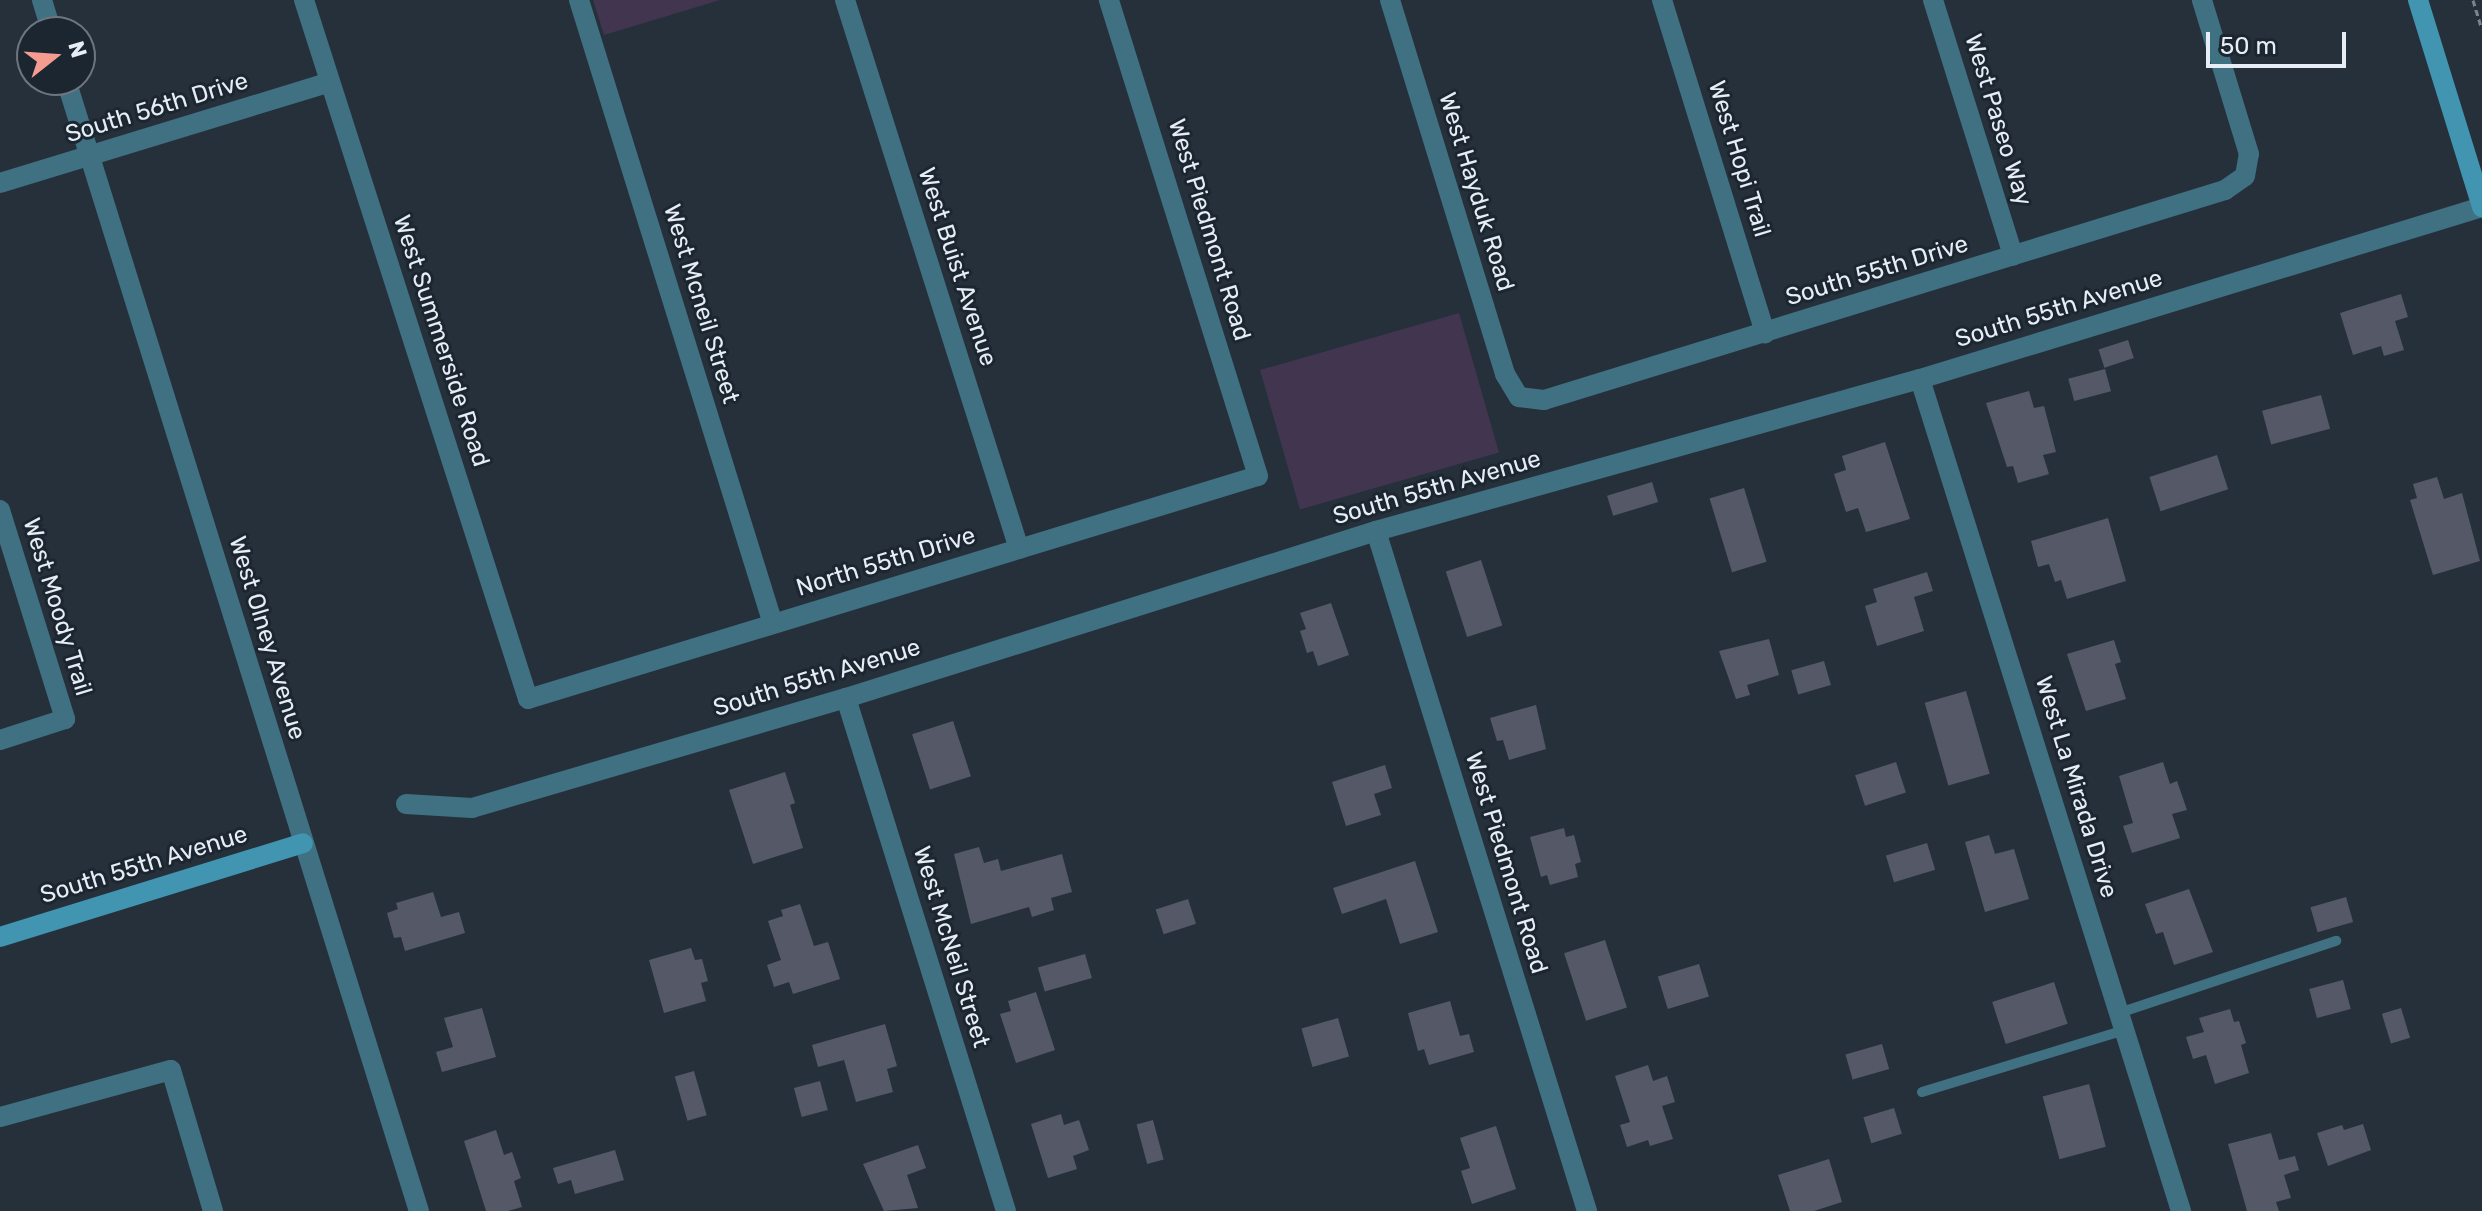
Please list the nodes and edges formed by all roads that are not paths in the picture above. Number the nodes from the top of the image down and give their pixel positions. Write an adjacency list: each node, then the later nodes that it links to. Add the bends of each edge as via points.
1 (304, 0): 10 (street, West Summerside Road)
2 (579, 0): 23 (street, West Mcneil Street)
3 (845, 0): 22 (street, West Buist Avenue)
4 (1109, 0): 19 (street, West Piedmont Road)
5 (1390, 0): 18 (street, West Hayduk Road, via 1505,374)
6 (1662, 0): 16 (street, West Hopi Trail)
7 (1933, 0): 15 (street, West Paseo Way)
8 (2202, 0): 15 (street, South 55th Drive, via 2249,154 2245,176 2225,190)
9 (2418, 0): 14 (street)
10 (330, 82): 12 (street, South 56th Drive); 25 (street, West Summerside Road)
11 (71, 96): 12 (street, West Olney Avenue)
12 (90, 156): 13 (street, South 56th Drive); 28 (street, West Olney Avenue)
13 (0, 183)
14 (2482, 207): 17 (street, South 55th Avenue)
15 (2013, 256): 16 (street, South 55th Drive)
16 (1765, 333): 18 (street, South 55th Drive, via 1544,400)
17 (1920, 379): 21 (street, South 55th Avenue); 31 (street, West La Mirada Drive)
18 (1519, 397)
19 (1258, 476): 22 (street, North 55th Drive)
20 (0, 510): 26 (street, West Moody Trail, via 65,719)
21 (1376, 531): 24 (street, South 55th Avenue); 37 (street, West Piedmont Road)
22 (1019, 549): 23 (street, North 55th Drive)
23 (773, 624): 25 (street, North 55th Drive)
24 (846, 698): 27 (street, South 55th Avenue, via 472,808); 36 (street, West McNeil Street)
25 (528, 699)
26 (0, 740)
27 (406, 804)
28 (303, 843): 29 (street, South 55th Avenue); 35 (street, West Olney Avenue)
29 (0, 937)
30 (2336, 941): 31 (lane)
31 (2122, 1022): 32 (lane); 38 (street, West La Mirada Drive)
32 (1922, 1092)
33 (0, 1117): 34 (street, via 171,1070)
34 (213, 1211)
35 (419, 1211)
36 (1006, 1211)
37 (1587, 1211)
38 (2181, 1211)

